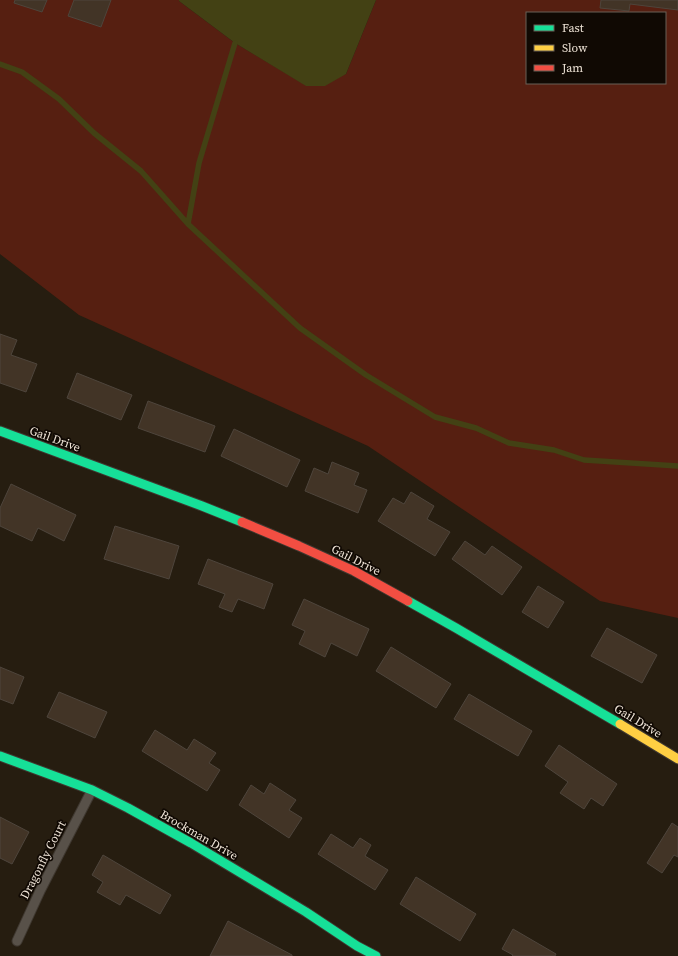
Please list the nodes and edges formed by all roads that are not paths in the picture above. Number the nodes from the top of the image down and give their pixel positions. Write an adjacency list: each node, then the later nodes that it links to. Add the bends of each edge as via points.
1 (0, 431): 3 (street, Gail Drive, via 202,506 354,571)
2 (0, 756): 4 (street, Brockman Drive)
3 (678, 759)
4 (92, 790): 5 (lane, Dragonfly Court); 6 (street, Brockman Drive, via 191,843)
5 (17, 941)
6 (376, 956)

